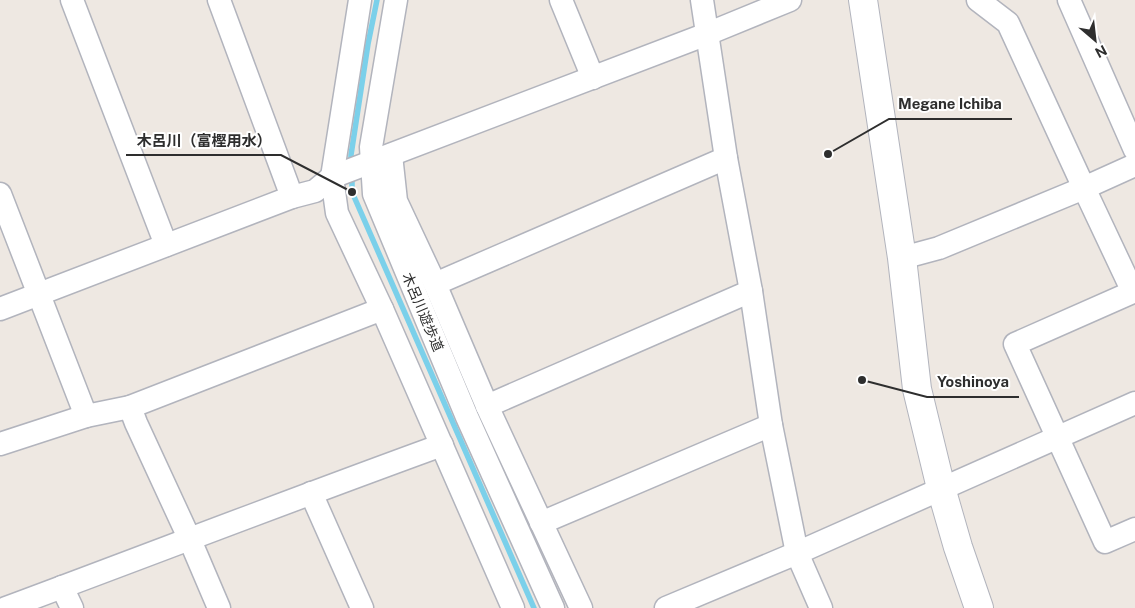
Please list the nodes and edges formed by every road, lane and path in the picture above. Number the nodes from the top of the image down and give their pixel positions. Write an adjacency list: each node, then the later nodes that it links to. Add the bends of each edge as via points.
1 (72, 0): 21 (street)
2 (219, 0): 20 (street)
3 (396, 0): 15 (street, 木呂川遊歩道, via 371,147)
4 (561, 0): 12 (street)
5 (702, 0): 11 (street)
6 (790, 0): 11 (street)
7 (863, 0): 22 (street)
8 (978, 0): 18 (street, via 1008,23)
9 (1069, 0): 13 (street)
10 (359, 1): 17 (street)
11 (707, 34): 12 (street); 14 (street)
12 (593, 78): 15 (street)
13 (1135, 150)
14 (726, 158): 23 (street); 24 (street)
15 (377, 160): 17 (street); 23 (street); 50 (street, 木呂川遊歩道, via 374,194 467,417)
16 (1135, 165): 18 (street)
17 (339, 174): 20 (street, via 316,192); 28 (street, via 336,213)
18 (1084, 188): 22 (street, via 938,248); 25 (street)
19 (0, 194): 26 (street)
20 (292, 197): 21 (street)
21 (166, 245): 26 (street)
22 (902, 258): 37 (street, via 918,389)
23 (435, 284): 30 (street)
24 (751, 291): 30 (street); 33 (street)
25 (1134, 292): 34 (street, via 1015,344)
26 (38, 294): 27 (street); 32 (street)
27 (0, 309)
28 (382, 309): 31 (street); 36 (street)
29 (1135, 403): 34 (street)
30 (487, 406): 39 (street)
31 (130, 407): 32 (street); 41 (street)
32 (86, 416): 35 (street)
33 (771, 425): 39 (street); 42 (street)
34 (1057, 438): 37 (street); 40 (street, via 1104,542)
35 (0, 444)
36 (442, 445): 38 (street); 49 (street)
37 (941, 488): 42 (street); 53 (street)
38 (311, 492): 41 (street); 48 (street)
39 (541, 522): 51 (street)
40 (1135, 529)
41 (190, 540): 43 (street); 47 (street)
42 (798, 552): 44 (street); 52 (street)
43 (62, 587): 45 (street); 46 (street)
44 (676, 606)
45 (6, 608)
46 (72, 608)
47 (219, 608)
48 (362, 608)
49 (512, 608)
50 (553, 608)
51 (581, 608)
52 (821, 608)
53 (979, 608)

